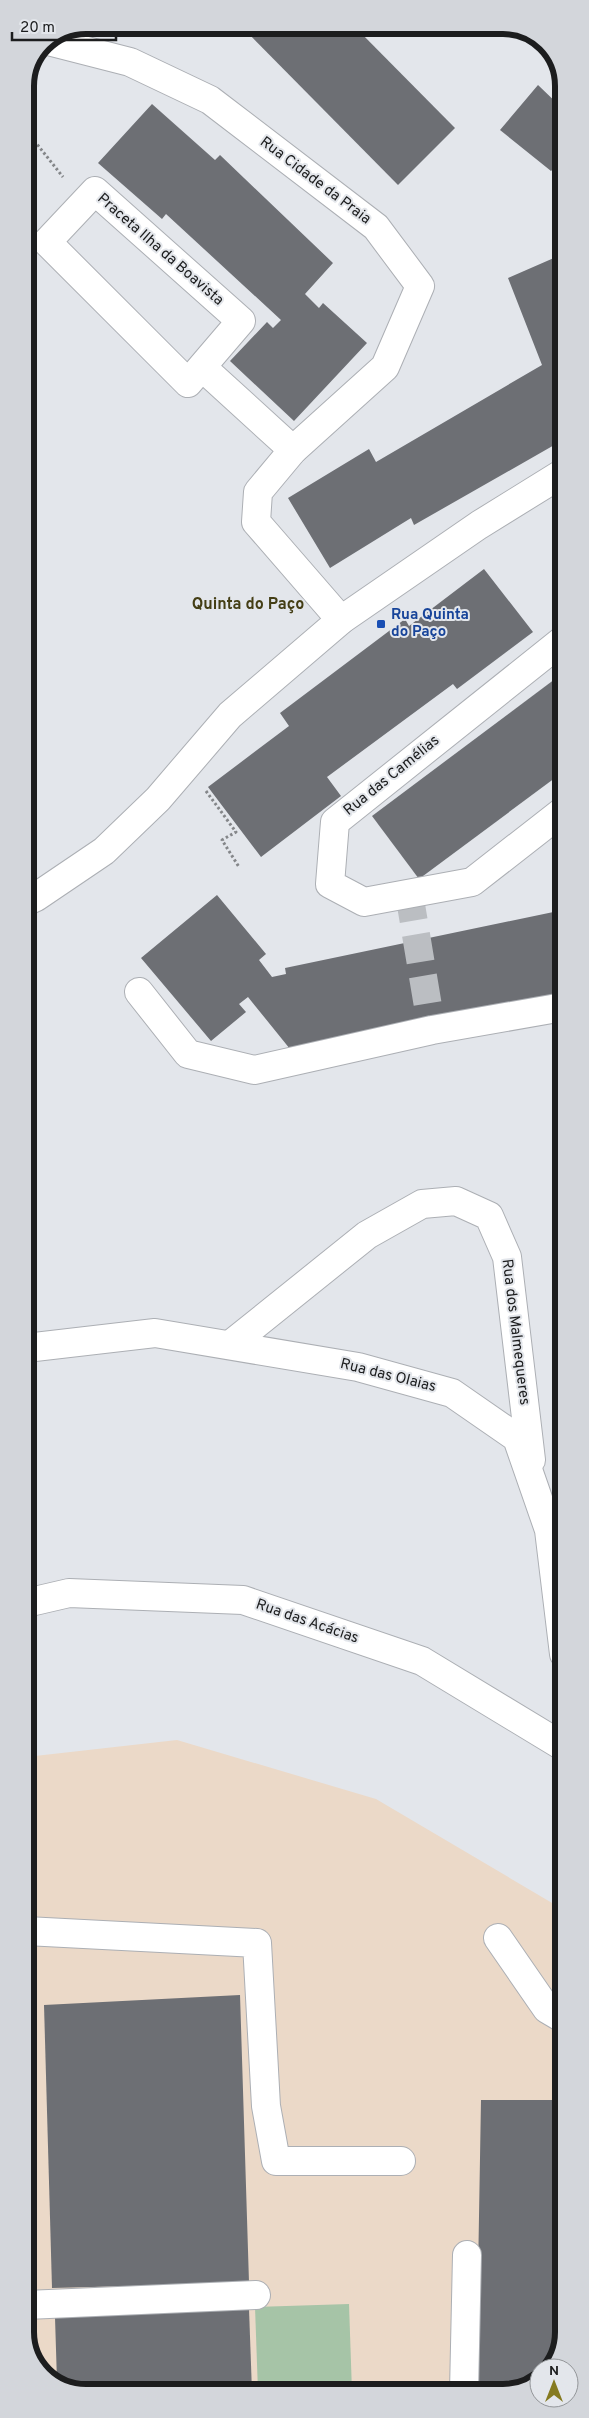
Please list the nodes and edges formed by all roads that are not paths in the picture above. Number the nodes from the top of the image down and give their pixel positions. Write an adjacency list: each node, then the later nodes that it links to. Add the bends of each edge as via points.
1 (57, 43): 3 (street, Rua Cidade da Praia, via 130,62 210,100 376,227 420,286 385,367)
2 (203, 368): 2 (street, Praceta Ilha da Boavista, via 188,383 47,242 96,191 241,321); 3 (street)
3 (293, 450): 5 (street, Rua Cidade da Praia, via 258,492 256,522)
4 (555, 487): 5 (street, via 479,525)
5 (341, 620): 8 (street, via 230,715 158,799 104,851)
6 (555, 646): 7 (street, Rua das Camélias, via 335,822 330,884 364,902 472,882)
7 (555, 817)
8 (34, 898)
9 (139, 992): 10 (street, via 188,1054 254,1070 432,1030)
10 (555, 1008)
11 (230, 1345): 12 (street, Rua das Olaias, via 155,1333); 13 (street, Rua das Olaias, via 358,1367 452,1393 517,1438); 13 (street, Rua dos Malmequeres, via 366,1235 422,1204 456,1201 489,1216 507,1257)
12 (34, 1347)
13 (535, 1490): 14 (street, Rua das Olaias, via 549,1530)
14 (555, 1580)
15 (34, 1601): 16 (street, Rua das Acácias, via 69,1593 243,1600 422,1661)
16 (555, 1742)
17 (34, 1931): 20 (street, via 257,1943 266,2106 276,2161)
18 (498, 1938): 19 (street, via 547,2010)
19 (555, 2014)
20 (401, 2161)
21 (466, 2255): 24 (street)
22 (256, 2295): 23 (street)
23 (34, 2305)
24 (464, 2384)

